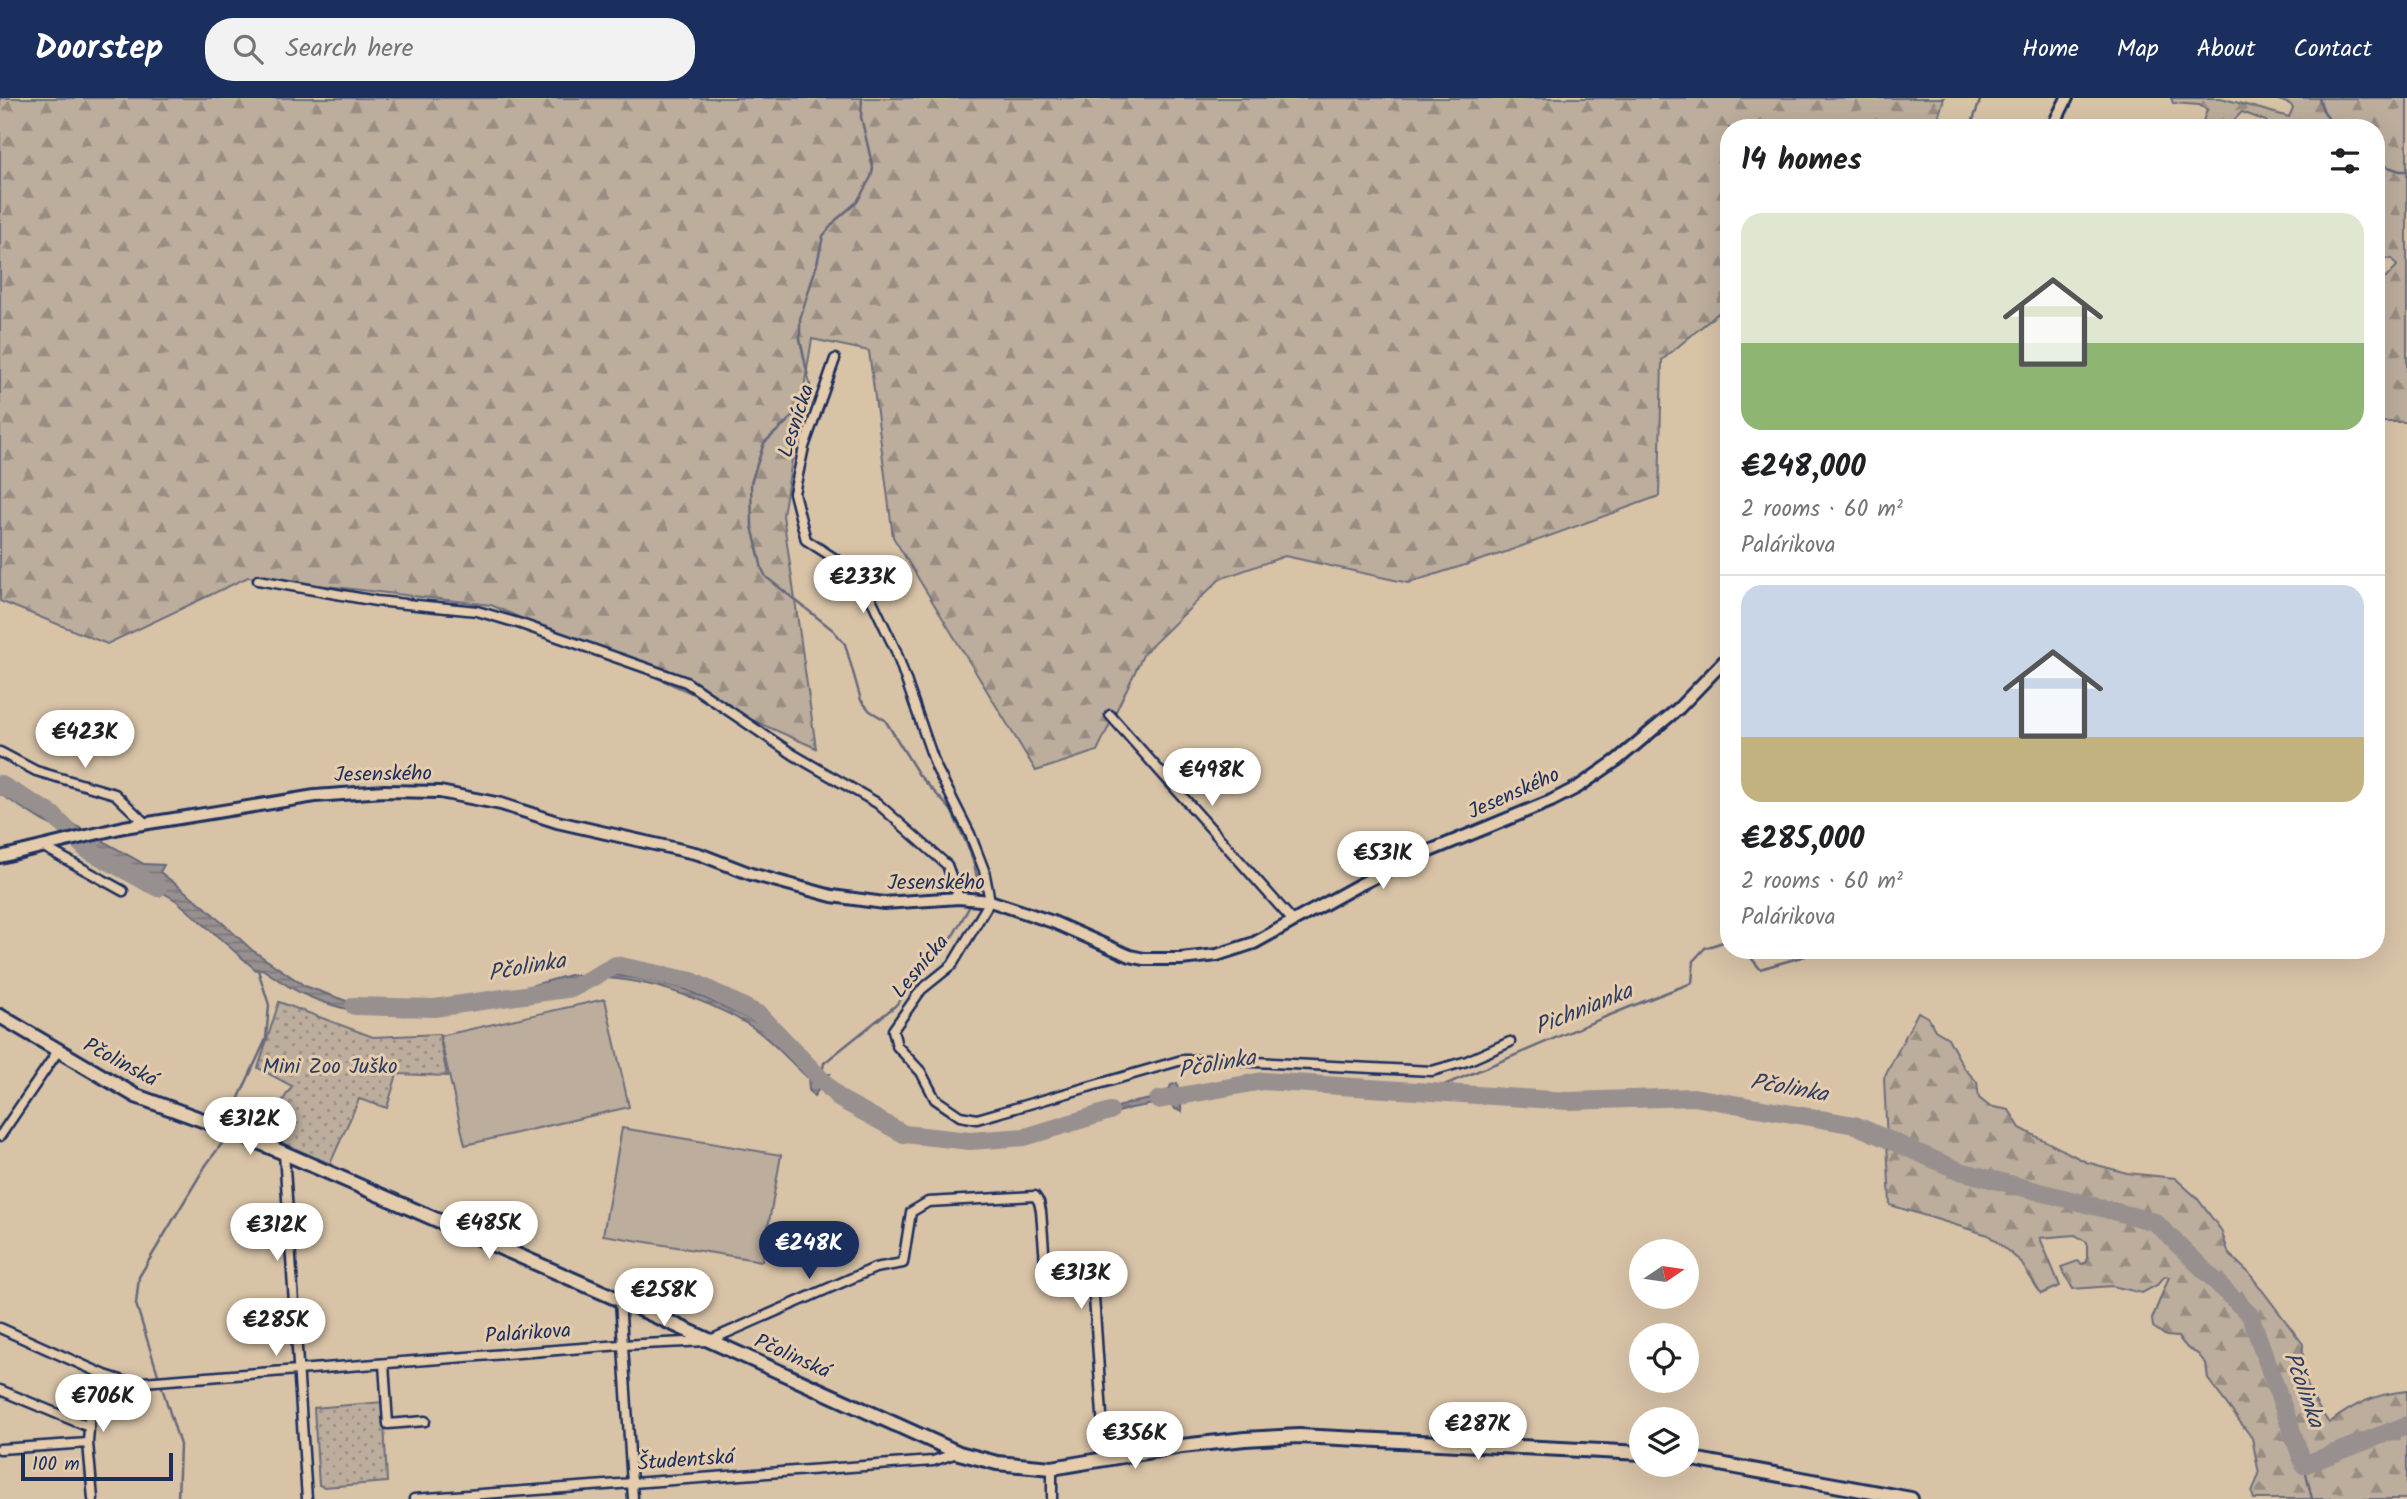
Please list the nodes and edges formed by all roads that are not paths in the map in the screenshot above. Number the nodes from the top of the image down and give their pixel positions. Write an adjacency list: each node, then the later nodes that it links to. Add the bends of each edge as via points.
1 (2067, 98): 2 (street)
2 (2056, 119)
3 (835, 359): 13 (street, Lesnícka, via 804,447 794,493 806,540 851,569 870,596 896,652 936,767 985,870)
4 (258, 580): 12 (street, via 376,601 477,611 686,682 794,755 877,803 947,865)
5 (1720, 665): 14 (street, Jesenského, via 1679,708 1578,787 1415,857)
6 (1110, 715): 14 (street)
7 (0, 752): 8 (street, via 36,771 115,794)
8 (145, 823): 9 (street, Jesenského); 12 (street, Jesenského, via 315,796 440,792 699,854 832,896 884,903)
9 (42, 846): 10 (street, Jesenského); 11 (street)
10 (0, 857)
11 (123, 891)
12 (959, 898): 13 (street, Jesenského)
13 (990, 901): 14 (street, Jesenského, via 1144,959 1217,955 1254,943); 16 (street, Lesnícka, via 952,965 921,990 893,1031 897,1046 921,1072 935,1099 960,1116 977,1119 1182,1060 1432,1071)
14 (1293, 921)
15 (0, 1016): 17 (main road, Pčolinská)
16 (1510, 1042)
17 (58, 1051): 18 (street); 19 (main road, Pčolinská, via 136,1096)
18 (0, 1136)
19 (284, 1153): 20 (main road, Pčolinská); 25 (street)
20 (620, 1300): 22 (main road, Pčolinská); 23 (street)
21 (0, 1328): 26 (street, Palárikova)
22 (708, 1341): 23 (street, Palárikova); 33 (main road, Pčolinská); 34 (street, Palárikova, via 875,1268 903,1263 911,1212 928,1202 1035,1196 1041,1211 1046,1276 1049,1280 1093,1282)
23 (621, 1345): 24 (street, Palárikova); 37 (street)
24 (384, 1364): 25 (street, Palárikova); 28 (street, via 388,1424)
25 (299, 1371): 26 (street, Palárikova, via 130,1383); 39 (street)
26 (105, 1375): 29 (street, via 89,1409)
27 (0, 1390): 29 (street)
28 (425, 1421)
29 (89, 1427): 30 (street)
30 (89, 1443): 31 (street); 38 (street)
31 (0, 1449)
32 (1629, 1452): 34 (main road, Pčolinská, via 1299,1436)
33 (959, 1453): 36 (main road, Pčolinská, via 997,1463); 37 (street, Študentská, via 933,1461)
34 (1105, 1459): 36 (main road, Pčolinská)
35 (1699, 1460): 43 (main road)
36 (1052, 1468): 42 (street)
37 (632, 1483): 40 (street, Študentská); 41 (street)
38 (93, 1499)
39 (307, 1499)
40 (414, 1499)
41 (633, 1499)
42 (1052, 1499)
43 (1911, 1499)

